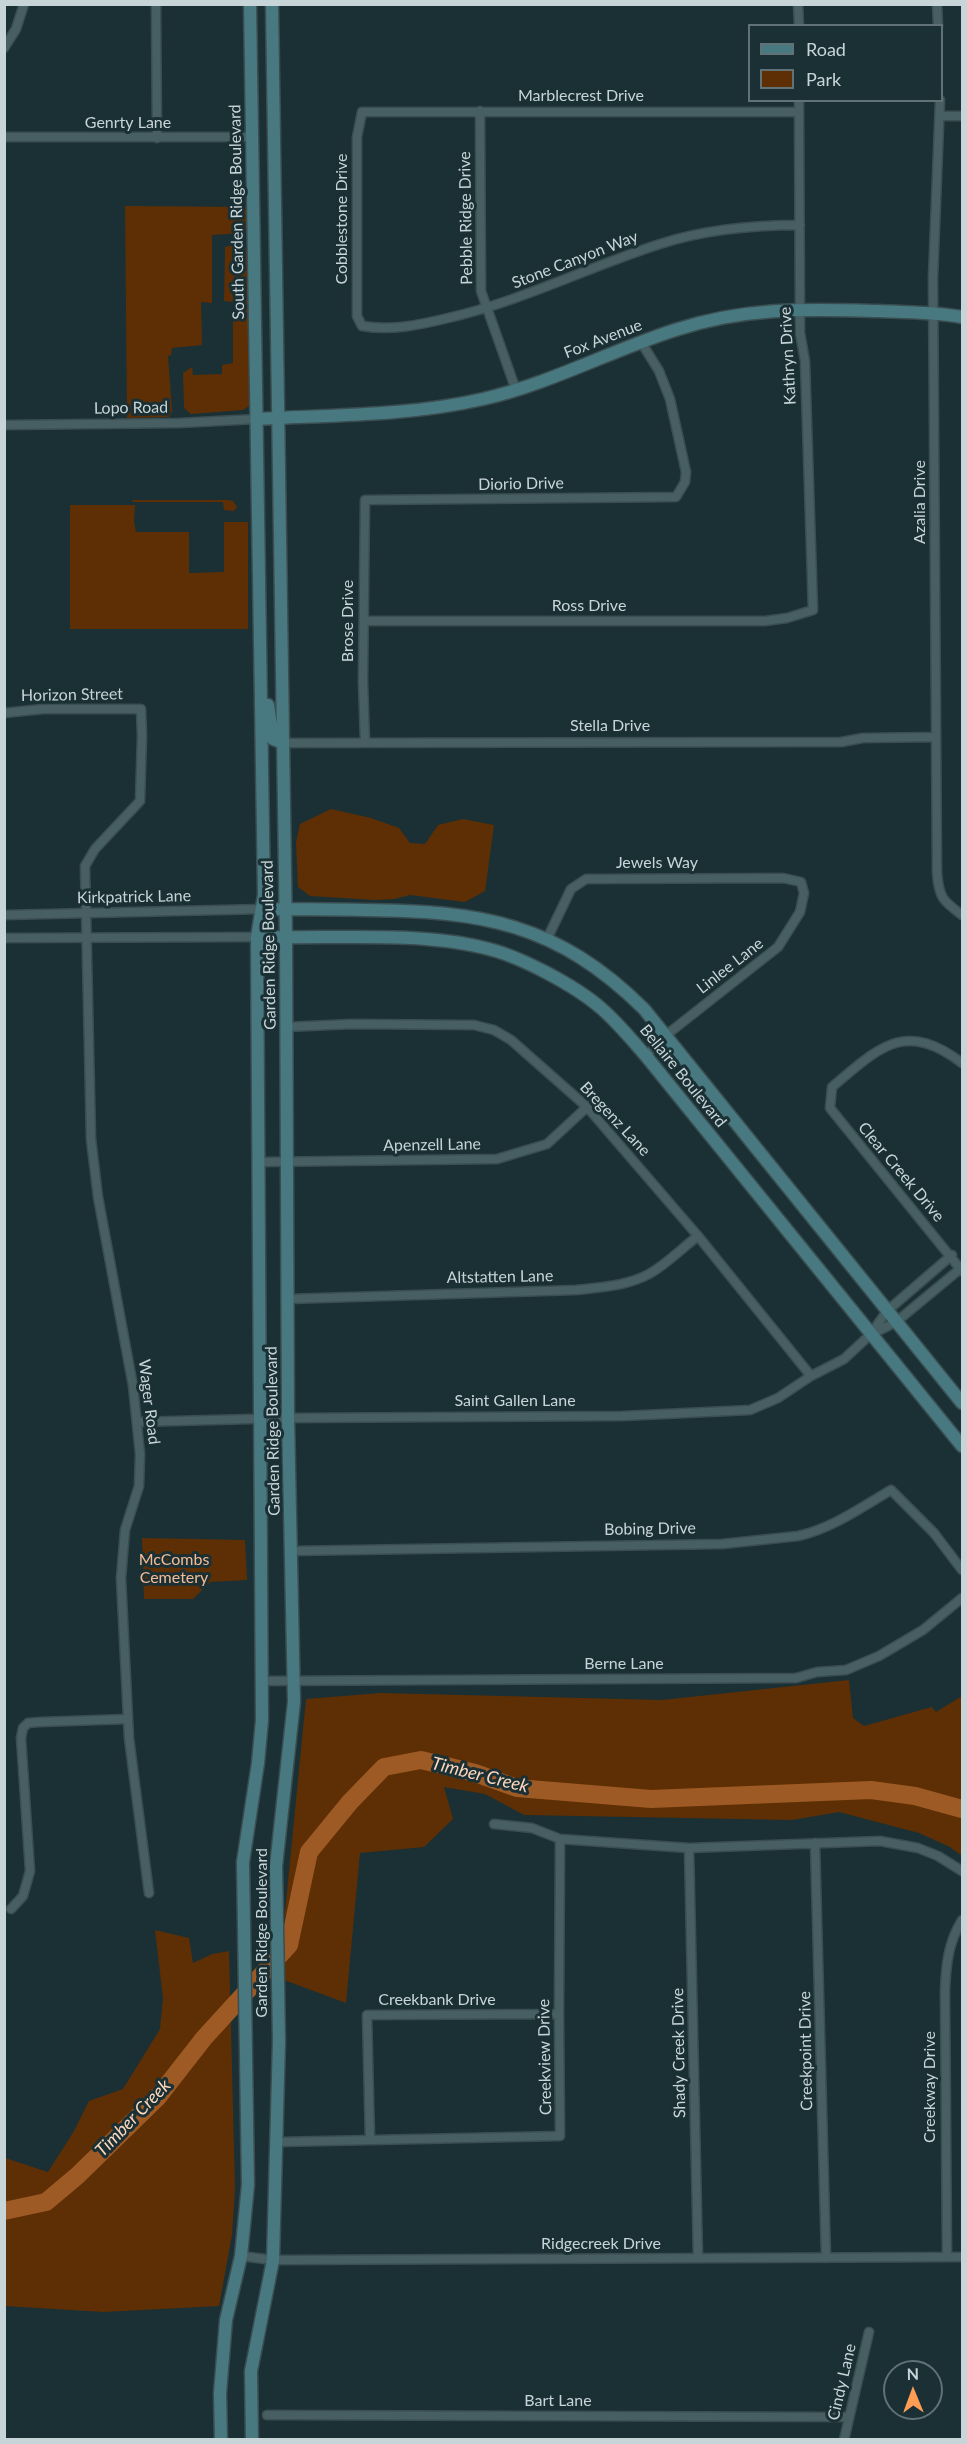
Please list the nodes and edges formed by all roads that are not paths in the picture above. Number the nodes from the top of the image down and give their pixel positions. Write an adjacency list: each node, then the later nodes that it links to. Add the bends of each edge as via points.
1 (24, 4): 9 (street, via 16,29)
2 (156, 4): 19 (street)
3 (250, 4): 18 (main road, South Garden Ridge Boulevard)
4 (272, 4): 28 (main road)
5 (798, 4): 7 (street)
6 (937, 4): 8 (street)
7 (799, 24)
8 (938, 24)
9 (4, 48)
10 (799, 102): 14 (street, Kathryn Drive)
11 (940, 102): 15 (street, Azalia Drive)
12 (480, 111): 13 (street, Marblecrest Drive); 14 (street, Marblecrest Drive); 22 (street, Pebble Ridge Drive, via 480,270)
13 (362, 112): 25 (street, Cobblestone Drive, via 357,137 357,316)
14 (799, 112): 20 (street, Kathryn Drive)
15 (940, 116): 16 (street); 23 (street, Azalia Drive)
16 (963, 116)
17 (4, 137): 19 (street, Genrty Lane)
18 (252, 137): 19 (street, Genrty Lane); 29 (main road, South Garden Ridge Boulevard)
19 (157, 138)
20 (800, 225): 21 (street, Kathryn Drive); 22 (street, Stone Canyon Way, via 718,229 660,244)
21 (800, 308): 23 (main road, Fox Avenue); 26 (main road, Fox Avenue, via 736,314); 32 (street, Kathryn Drive)
22 (486, 309): 25 (street, Stone Canyon Way, via 405,327); 27 (street, Pebble Ridge Drive)
23 (934, 313): 24 (main road, Fox Avenue); 37 (street, Azalia Drive)
24 (963, 317)
25 (362, 326)
26 (641, 342): 27 (main road, Fox Avenue); 31 (street, Diorio Drive, via 670,399 686,472 676,497)
27 (516, 390): 28 (main road, Fox Avenue, via 434,408)
28 (279, 418): 29 (main road, Fox Avenue); 39 (main road, Garden Ridge Boulevard)
29 (257, 419): 30 (street, Lopo Road); 34 (main road, Garden Ridge Boulevard)
30 (4, 425)
31 (365, 500): 33 (street, Brose Drive)
32 (813, 610): 33 (street, Ross Drive, via 765,621)
33 (364, 621): 38 (street, Brose Drive)
34 (260, 660): 39 (main road, via 271,732 273,739); 41 (main road, Garden Ridge Boulevard)
35 (141, 709): 36 (street, Horizon Street); 43 (street, Wager Road, via 140,801 95,849 86,866)
36 (4, 713)
37 (936, 738): 38 (street, Stella Drive); 45 (street, Azalia Drive, via 939,891 944,902)
38 (365, 741): 39 (street, Stella Drive)
39 (283, 743): 42 (main road, Garden Ridge Boulevard)
40 (801, 882): 50 (street, Jewels Way, via 783,878 586,879 572,889); 52 (street, Linlee Lane, via 804,893 800,912 778,947)
41 (263, 909): 42 (main road, Bellaire Boulevard); 43 (street, Kirkpatrick Lane); 46 (main road, Garden Ridge Boulevard)
42 (285, 909): 48 (main road, Garden Ridge Boulevard); 50 (main road, Bellaire Boulevard, via 449,913 493,920)
43 (87, 914): 44 (street, Kirkpatrick Lane); 49 (street, Wager Road)
44 (4, 915)
45 (963, 915)
46 (257, 937): 48 (main road, Bellaire Boulevard); 49 (street); 57 (main road, Garden Ridge Boulevard)
47 (4, 938): 49 (street)
48 (286, 938): 51 (main road, Garden Ridge Boulevard); 53 (main road, Bellaire Boulevard, via 442,941 499,951 594,1003 619,1024)
49 (87, 939): 69 (street, Wager Road, via 91,1139)
50 (547, 939): 52 (main road, Bellaire Boulevard, via 606,974 644,1009)
51 (286, 1027): 55 (street, Bregenz Lane, via 474,1025 494,1030 511,1040); 56 (main road, Garden Ridge Boulevard)
52 (665, 1036): 53 (street, Linlee Lane); 62 (main road, Bellaire Boulevard)
53 (646, 1056): 64 (main road, Bellaire Boulevard)
54 (963, 1063): 59 (street, Clear Creek Drive, via 930,1044 896,1041 871,1055 832,1088 830,1108)
55 (587, 1107): 56 (street, Apenzell Lane, via 547,1144 497,1159); 58 (street, Bregenz Lane)
56 (287, 1161): 57 (street, Apenzell Lane); 61 (main road, Garden Ridge Boulevard)
57 (259, 1162): 68 (main road, Garden Ridge Boulevard)
58 (698, 1236): 61 (street, Altstatten Lane, via 647,1275 607,1286); 65 (street, Bregenz Lane)
59 (952, 1255): 60 (street, Clear Creek Drive); 62 (street)
60 (961, 1270): 63 (street)
61 (288, 1299): 67 (main road, Garden Ridge Boulevard)
62 (887, 1311): 63 (main road, Bellaire Boulevard); 64 (street)
63 (896, 1322): 64 (street); 66 (main road, Bellaire Boulevard)
64 (871, 1334): 65 (street, Saint Gallen Lane, via 844,1359); 70 (main road, Bellaire Boulevard)
65 (810, 1376): 67 (street, Saint Gallen Lane, via 778,1398 750,1410 622,1416)
66 (963, 1403)
67 (288, 1418): 68 (street, Saint Gallen Lane); 71 (main road, Garden Ridge Boulevard)
68 (262, 1419): 69 (street, Saint Gallen Lane); 74 (main road, Garden Ridge Boulevard)
69 (137, 1422): 76 (street, Wager Road, via 139,1486 125,1530 121,1578)
70 (963, 1446)
71 (291, 1551): 72 (street, Bobing Drive, via 722,1544 810,1533 891,1490); 75 (main road, Garden Ridge Boulevard)
72 (963, 1569)
73 (963, 1598): 75 (street, Berne Lane, via 923,1630 879,1656 846,1670 796,1678)
74 (262, 1681): 75 (street, Berne Lane); 88 (main road, Garden Ridge Boulevard, via 258,1763 243,1862 248,2185)
75 (294, 1681): 87 (main road, Garden Ridge Boulevard, via 293,1726 276,1866)
76 (128, 1719): 82 (street, Wager Road); 83 (street, via 28,1723 23,1728 20,1751 30,1870 23,1896)
77 (494, 1824): 78 (street, via 532,1828)
78 (561, 1839): 80 (street); 85 (street, Creekview Drive)
79 (815, 1843): 80 (street); 81 (street, via 900,1843 938,1856); 92 (street, Creekpoint Drive)
80 (690, 1848): 91 (street, Shady Creek Drive)
81 (963, 1871)
82 (149, 1893)
83 (10, 1909)
84 (963, 1920): 89 (street, Creekway Drive, via 947,1958 945,1991)
85 (559, 2014): 86 (street, Creekview Drive, via 560,2136); 86 (street, Creekbank Drive, via 367,2015)
86 (370, 2140): 87 (street, Creekview Drive)
87 (277, 2142): 93 (main road, Garden Ridge Boulevard)
88 (241, 2256): 93 (street, Ridgecreek Drive); 97 (main road, Garden Ridge Boulevard, via 226,2320)
89 (947, 2257): 90 (street, Ridgecreek Drive); 92 (street, Ridgecreek Drive)
90 (963, 2257)
91 (698, 2258): 92 (street, Ridgecreek Drive); 93 (street, Ridgecreek Drive)
92 (826, 2258)
93 (273, 2260): 98 (main road, Garden Ridge Boulevard, via 251,2372)
94 (869, 2332): 96 (street, Cindy Lane)
95 (267, 2415): 96 (street, Bart Lane)
96 (849, 2417): 99 (street, Cindy Lane)
97 (221, 2439)
98 (252, 2439)
99 (844, 2439)

